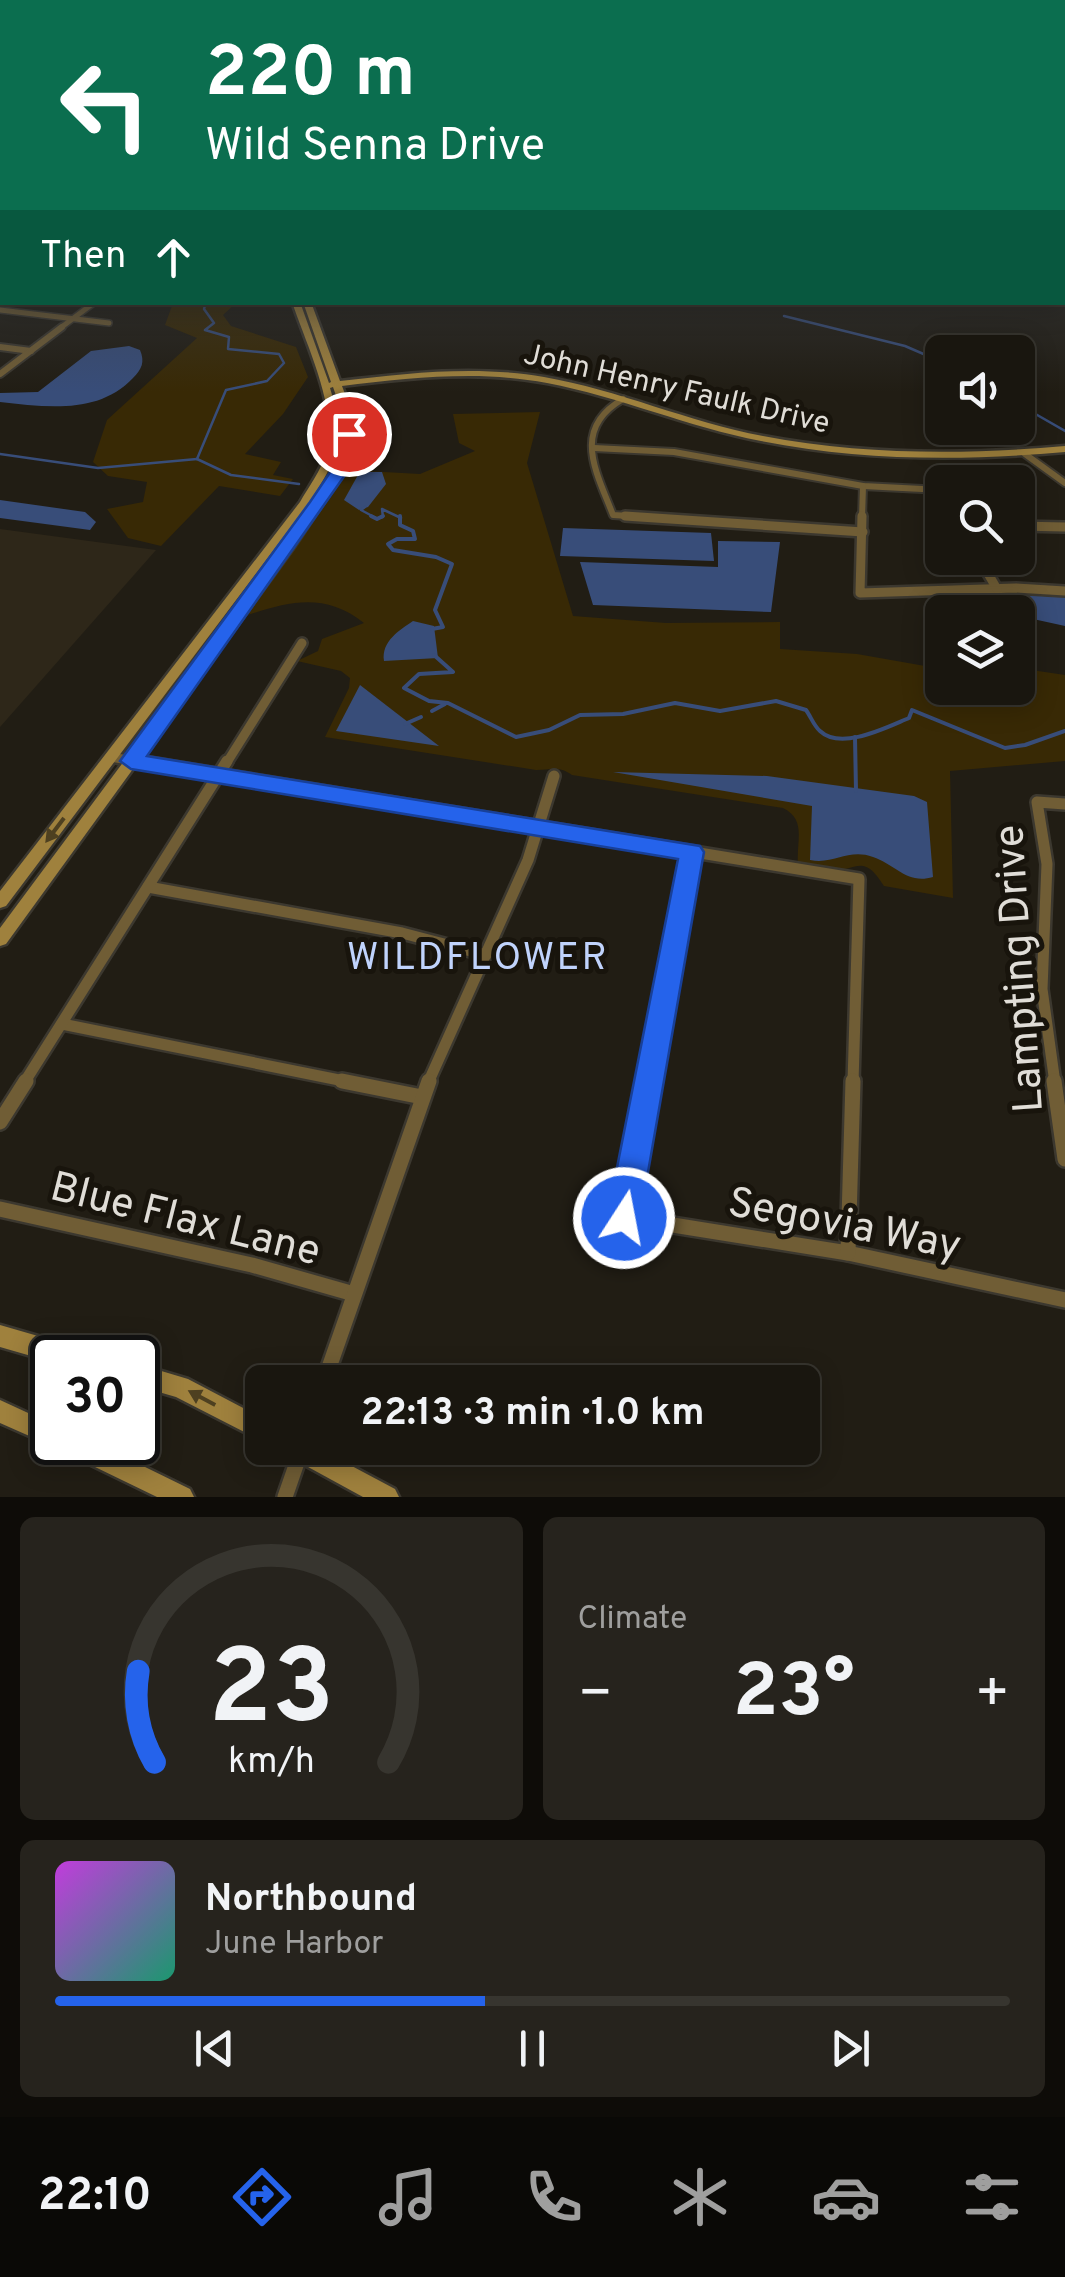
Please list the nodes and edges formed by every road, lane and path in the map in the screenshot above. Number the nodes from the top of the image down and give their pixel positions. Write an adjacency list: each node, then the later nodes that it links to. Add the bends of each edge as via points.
1 (91, 305): 5 (street)
2 (297, 305): 11 (main road)
3 (308, 305): 10 (main road)
4 (0, 310): 5 (street)
5 (76, 317): 6 (street); 8 (street)
6 (109, 323)
7 (0, 348): 8 (street)
8 (30, 350): 9 (street)
9 (0, 374)
10 (337, 384): 11 (main road, John Henry Faulk Drive); 12 (main road, John Henry Faulk Drive, via 478,373 544,379); 23 (main road, via 348,449)
11 (323, 386): 22 (main road, via 334,434 327,466)
12 (623, 399): 13 (street, via 594,424); 15 (main road, John Henry Faulk Drive, via 719,429 841,450)
13 (594, 448): 17 (street, via 674,452); 21 (street, via 613,515)
14 (1065, 449): 15 (main road, John Henry Faulk Drive)
15 (1026, 454): 16 (street)
16 (1065, 482)
17 (863, 486): 18 (street); 21 (street)
18 (925, 489)
19 (1035, 526): 20 (street)
20 (1065, 527)
21 (863, 532): 25 (street, via 860,593)
22 (273, 542): 23 (main road); 28 (main road)
23 (290, 545): 29 (main road)
24 (989, 575): 25 (street)
25 (998, 589): 26 (street)
26 (1065, 591)
27 (302, 642): 30 (street)
28 (110, 757): 29 (street); 36 (main road, one-way to 36)
29 (131, 761): 30 (street); 37 (main road)
30 (219, 775): 33 (street); 35 (street)
31 (554, 776): 33 (street)
32 (1065, 804): 42 (street, Lampting Drive, via 1037,802 1046,864 1042,988)
33 (537, 829): 34 (street); 38 (street)
34 (692, 852): 44 (street, via 859,879); 44 (street, Segovia Way, via 624,1218)
35 (148, 887): 38 (street); 39 (street)
36 (0, 902)
37 (0, 940)
38 (486, 955): 40 (street)
39 (62, 1024): 40 (street); 41 (street)
40 (422, 1097): 45 (street)
41 (0, 1122)
42 (1065, 1159)
43 (0, 1209): 45 (street, Blue Flax Lane)
44 (848, 1253): 46 (street, Segovia Way)
45 (354, 1294): 49 (street)
46 (1065, 1300)
47 (0, 1336): 48 (main road)
48 (30, 1345)
49 (330, 1365)
50 (160, 1381): 52 (main road, one-way to 50)
51 (0, 1411): 53 (main road)
52 (245, 1421)
53 (30, 1425)
54 (116, 1465): 57 (main road)
55 (295, 1465): 58 (street)
56 (330, 1465): 59 (main road)
57 (182, 1497)
58 (285, 1497)
59 (387, 1497)

